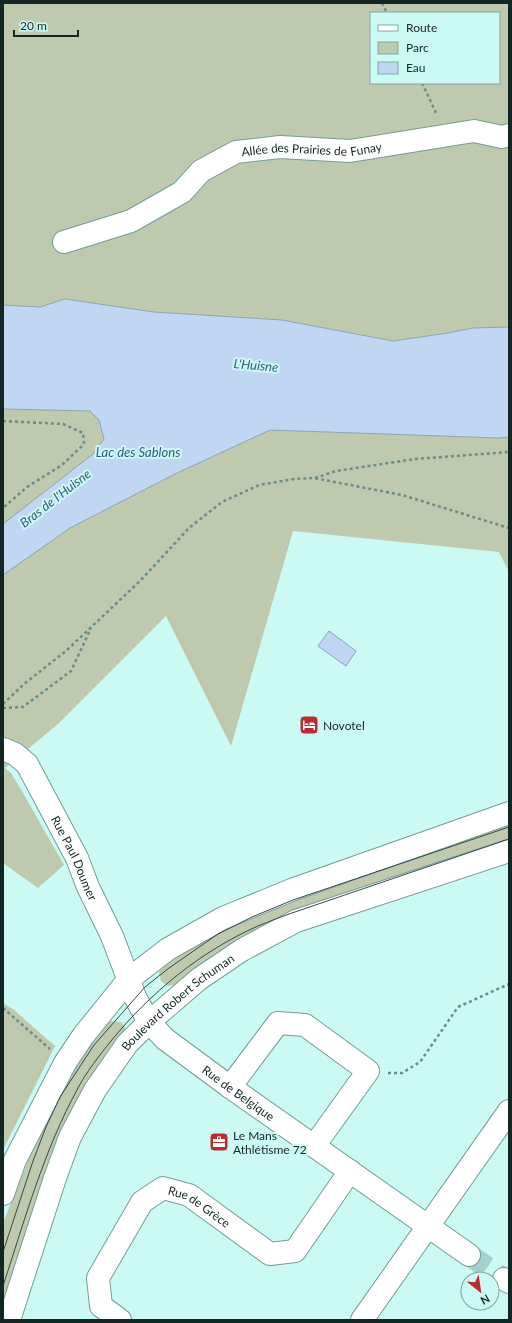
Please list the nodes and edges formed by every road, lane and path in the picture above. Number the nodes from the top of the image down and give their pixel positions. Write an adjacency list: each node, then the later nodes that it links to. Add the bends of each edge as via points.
1 (382, 3): 2 (path)
2 (386, 12)
3 (422, 84): 4 (path)
4 (447, 135): 5 (street, Allée des Prairies de Funay, via 474,131 502,137); 6 (street, Allée des Prairies de Funay, via 350,151 280,147 236,152 201,170 182,192 130,221)
5 (509, 135)
6 (64, 242)
7 (3, 421): 10 (path, via 63,424 83,433 84,444 62,465 27,486)
8 (509, 452): 9 (path, via 415,459 336,471)
9 (314, 478): 11 (path, via 402,495); 12 (path, via 259,485 222,502 189,528 141,580)
10 (3, 508)
11 (509, 528)
12 (92, 626): 13 (path); 14 (path, via 71,671 23,707)
13 (3, 704)
14 (3, 708)
15 (3, 749): 18 (street, Rue Paul Doumer, via 15,754 27,764 77,858)
16 (509, 813): 18 (street, via 294,889 223,918 168,949)
17 (509, 851): 21 (street, Boulevard Robert Schuman, via 296,921 242,950 199,979)
18 (128, 979): 21 (street, Rue de Belgique); 22 (street)
19 (509, 984): 23 (path, via 458,1007 420,1062 402,1073)
20 (3, 1008): 22 (path)
21 (149, 1022): 24 (street, Rue de Belgique, via 165,1039); 31 (street, Boulevard Robert Schuman, via 126,1044 95,1090 70,1137)
22 (65, 1062): 28 (street, via 15,1160)
23 (368, 1071): 24 (street, via 305,1025 278,1023); 26 (street)
24 (230, 1087): 26 (street, Rue de Belgique)
25 (509, 1111): 29 (street)
26 (314, 1146): 27 (street, Rue de Belgique)
27 (350, 1171): 29 (street, Rue de Belgique); 32 (street, Rue de Grèce, via 295,1251 270,1254 189,1195 163,1188 142,1202 98,1278 101,1306)
28 (3, 1194)
29 (428, 1227): 30 (street, Rue de Belgique); 33 (street)
30 (469, 1255)
31 (9, 1320)
32 (120, 1320)
33 (362, 1320)

